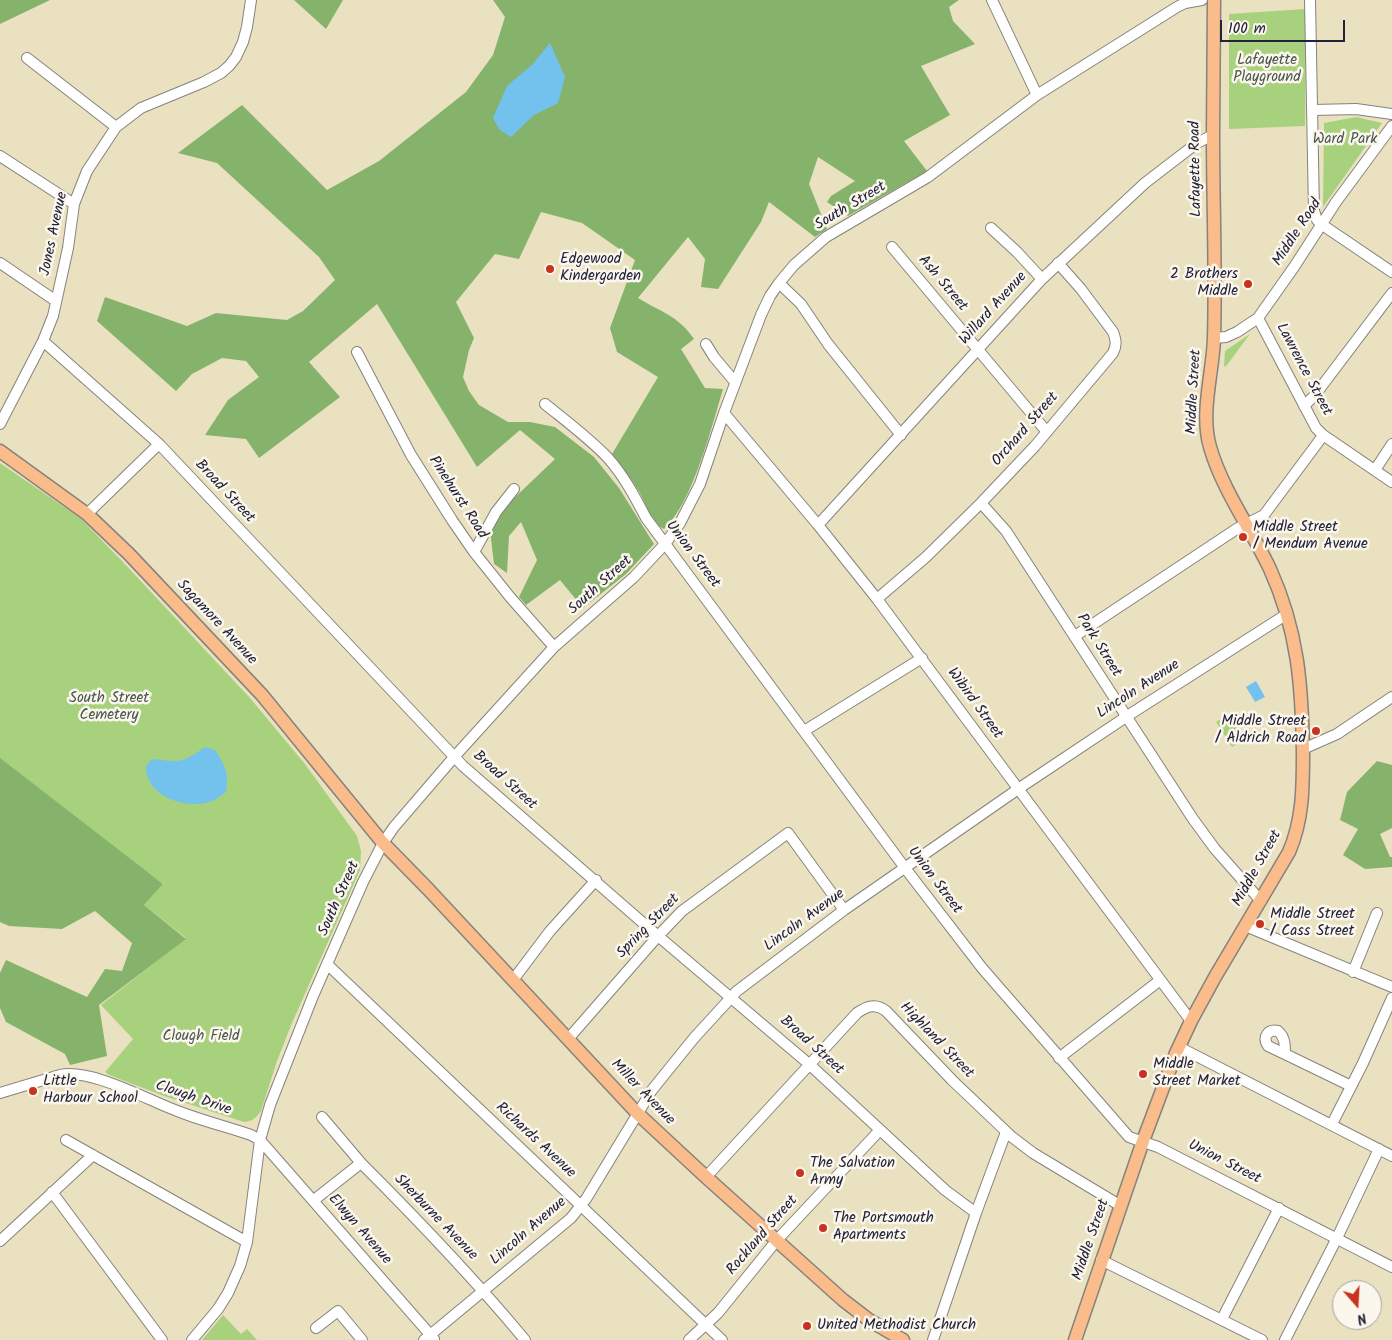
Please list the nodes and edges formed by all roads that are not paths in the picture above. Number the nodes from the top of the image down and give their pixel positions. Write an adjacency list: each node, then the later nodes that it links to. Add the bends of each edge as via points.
1 (251, 0): 11 (street, Jones Avenue, via 243,42 236,57 222,73 141,108)
2 (992, 0): 7 (street)
3 (1202, 0): 7 (street, South Street, via 1177,7)
4 (1214, 0): 12 (main road, Lafayette Road)
5 (1310, 0): 8 (street)
6 (27, 58): 11 (street)
7 (1037, 95): 22 (street, South Street, via 928,177 826,237)
8 (1313, 110): 9 (street, via 1356,109); 15 (street, via 1314,211)
9 (1392, 114)
10 (1392, 126): 15 (street, Middle Road)
11 (116, 127): 14 (street, Jones Avenue, via 87,171)
12 (1213, 135): 19 (street, Willard Avenue, via 1197,143 1145,183); 26 (main road, Lafayette Road)
13 (0, 156): 14 (street)
14 (74, 204): 24 (street, Jones Avenue)
15 (1321, 224): 20 (street); 25 (street, Middle Road)
16 (991, 228): 21 (street)
17 (892, 247): 29 (street, Ash Street)
18 (0, 263): 24 (street)
19 (1058, 263): 21 (street, Willard Avenue); 36 (street, Orchard Street, via 1106,321 1116,340 1116,347)
20 (1392, 272)
21 (1042, 279): 29 (street, Willard Avenue)
22 (779, 283): 31 (street, South Street, via 765,306); 37 (street, via 801,304 828,344)
23 (1392, 293): 33 (street)
24 (56, 301): 27 (street, Jones Avenue)
25 (1258, 318): 26 (street, Middle Road, via 1237,332); 33 (street, Lawrence Street)
26 (1214, 338): 47 (main road, Middle Street, via 1207,436 1219,471)
27 (43, 341): 35 (street, Jones Avenue); 39 (street, Broad Street)
28 (706, 344): 31 (street)
29 (978, 350): 36 (street, Ash Street); 37 (street, Willard Avenue)
30 (357, 352): 50 (street, Pinehurst Road, via 411,455)
31 (736, 382): 34 (street, South Street)
32 (546, 404): 49 (street, Union Street, via 607,458)
33 (1304, 406): 38 (street, Lawrence Street)
34 (724, 413): 48 (street, Wibird Street); 49 (street, South Street, via 700,484)
35 (0, 424)
36 (1047, 432): 45 (street, Orchard Street)
37 (900, 435): 48 (street, Willard Avenue)
38 (1323, 435): 42 (street); 47 (street, Lawrence Street, via 1264,516)
39 (159, 444): 46 (street); 60 (street, Broad Street)
40 (1392, 444): 42 (street)
41 (0, 451): 46 (main road, Sagamore Avenue)
42 (1375, 470): 43 (street)
43 (1392, 482)
44 (514, 489): 50 (street, via 496,512)
45 (981, 503): 51 (street, Orchard Street); 53 (street, Park Street, via 1006,532)
46 (87, 514): 62 (main road, Sagamore Avenue, via 129,554 262,696)
47 (1246, 524): 52 (main road, Middle Street, via 1270,568); 53 (street, Lawrence Street)
48 (818, 525): 51 (street, Wibird Street)
49 (666, 544): 54 (street, South Street, via 634,577); 58 (street, Union Street)
50 (474, 552): 54 (street, Pinehurst Road)
51 (877, 599): 55 (street, Wibird Street)
52 (1287, 614): 57 (street, Lincoln Avenue); 59 (main road, Middle Street, via 1299,665)
53 (1074, 636): 57 (street, Park Street)
54 (554, 647): 60 (street, South Street)
55 (922, 658): 58 (street); 61 (street, Wibird Street)
56 (1392, 697): 59 (street, via 1337,734)
57 (1125, 717): 61 (street, Lincoln Avenue); 65 (street, Park Street, via 1193,819)
58 (804, 731): 63 (street, Union Street)
59 (1303, 749): 65 (main road, Middle Street, via 1302,804 1296,834)
60 (455, 756): 62 (street, South Street); 64 (street, Broad Street, via 483,785)
61 (1018, 789): 63 (street, Lincoln Avenue); 73 (street, Wibird Street)
62 (383, 843): 70 (street, South Street); 72 (main road, Miller Avenue)
63 (905, 868): 66 (street, Lincoln Avenue); 81 (street, Union Street, via 982,968)
64 (596, 880): 69 (street, Broad Street); 72 (street, via 550,931)
65 (1261, 901): 68 (main road, Middle Street)
66 (844, 910): 69 (street, Spring Street, via 788,833 682,911); 75 (street, Lincoln Avenue)
67 (1377, 913): 71 (street)
68 (1244, 926): 71 (street); 77 (main road, Middle Street)
69 (658, 936): 75 (street, Broad Street); 78 (street, Spring Street)
70 (327, 964): 91 (street, South Street, via 276,1086); 100 (street, Richards Avenue)
71 (1352, 972): 74 (street)
72 (513, 980): 78 (main road, Miller Avenue)
73 (1159, 980): 77 (street, Wibird Street); 81 (street)
74 (1392, 987)
75 (730, 997): 82 (street, Broad Street); 85 (street, Lincoln Avenue, via 662,1077)
76 (1392, 998): 83 (street)
77 (1191, 1021): 79 (main road, Middle Street)
78 (568, 1039): 85 (main road, Miller Avenue)
79 (1179, 1047): 87 (street); 92 (main road, Middle Street)
80 (1285, 1054): 83 (street)
81 (1059, 1058): 92 (street, Union Street, via 1129,1137)
82 (809, 1064): 88 (street, Broad Street); 89 (street, Highland Street, via 857,1013 870,1006 881,1007); 97 (street, Highland Street)
83 (1351, 1086): 87 (street)
84 (0, 1093): 91 (street, Clough Drive, via 65,1074 80,1074)
85 (638, 1113): 97 (main road, Miller Avenue); 100 (street, Lincoln Avenue)
86 (322, 1117): 96 (street, Sherburne Avenue)
87 (1332, 1124): 93 (street)
88 (880, 1130): 103 (street, Broad Street, via 945,1190); 105 (street, Rockland Street)
89 (1006, 1132): 101 (street, Highland Street, via 1033,1153); 103 (street)
90 (66, 1140): 94 (street)
91 (260, 1140): 99 (street, Elwyn Avenue); 107 (street, South Street)
92 (1143, 1141): 101 (main road, Middle Street); 102 (street, Union Street)
93 (1379, 1149): 95 (street); 104 (street)
94 (93, 1155): 98 (street); 107 (street)
95 (1392, 1156)
96 (360, 1163): 99 (street); 110 (street, Sherburne Avenue)
97 (706, 1177): 105 (main road, Miller Avenue)
98 (52, 1192): 106 (street); 115 (street)
99 (314, 1200): 114 (street, Elwyn Avenue)
100 (582, 1206): 110 (street, Lincoln Avenue, via 565,1225); 112 (street, Richards Avenue)
101 (1121, 1206): 108 (main road, Middle Street)
102 (1279, 1208): 104 (street, Union Street); 111 (street)
103 (976, 1213): 122 (street)
104 (1337, 1238): 109 (street, Union Street); 125 (street)
105 (778, 1240): 112 (street, Rockland Street); 121 (main road, Miller Avenue, via 855,1310)
106 (0, 1241)
107 (247, 1242): 116 (street, South Street, via 228,1293)
108 (1102, 1260): 111 (street); 123 (main road, Middle Street)
109 (1392, 1267)
110 (484, 1291): 114 (street, Lincoln Avenue); 118 (street, Sherburne Avenue)
111 (1222, 1319): 124 (street)
112 (707, 1324): 119 (street, Rockland Street); 120 (street, Richards Avenue)
113 (316, 1328): 117 (street, via 338,1310)
114 (430, 1338)
115 (162, 1340)
116 (192, 1340)
117 (362, 1340)
118 (525, 1340)
119 (689, 1340)
120 (722, 1340)
121 (903, 1340)
122 (933, 1340)
123 (1075, 1340)
124 (1262, 1340)
125 (1285, 1340)

